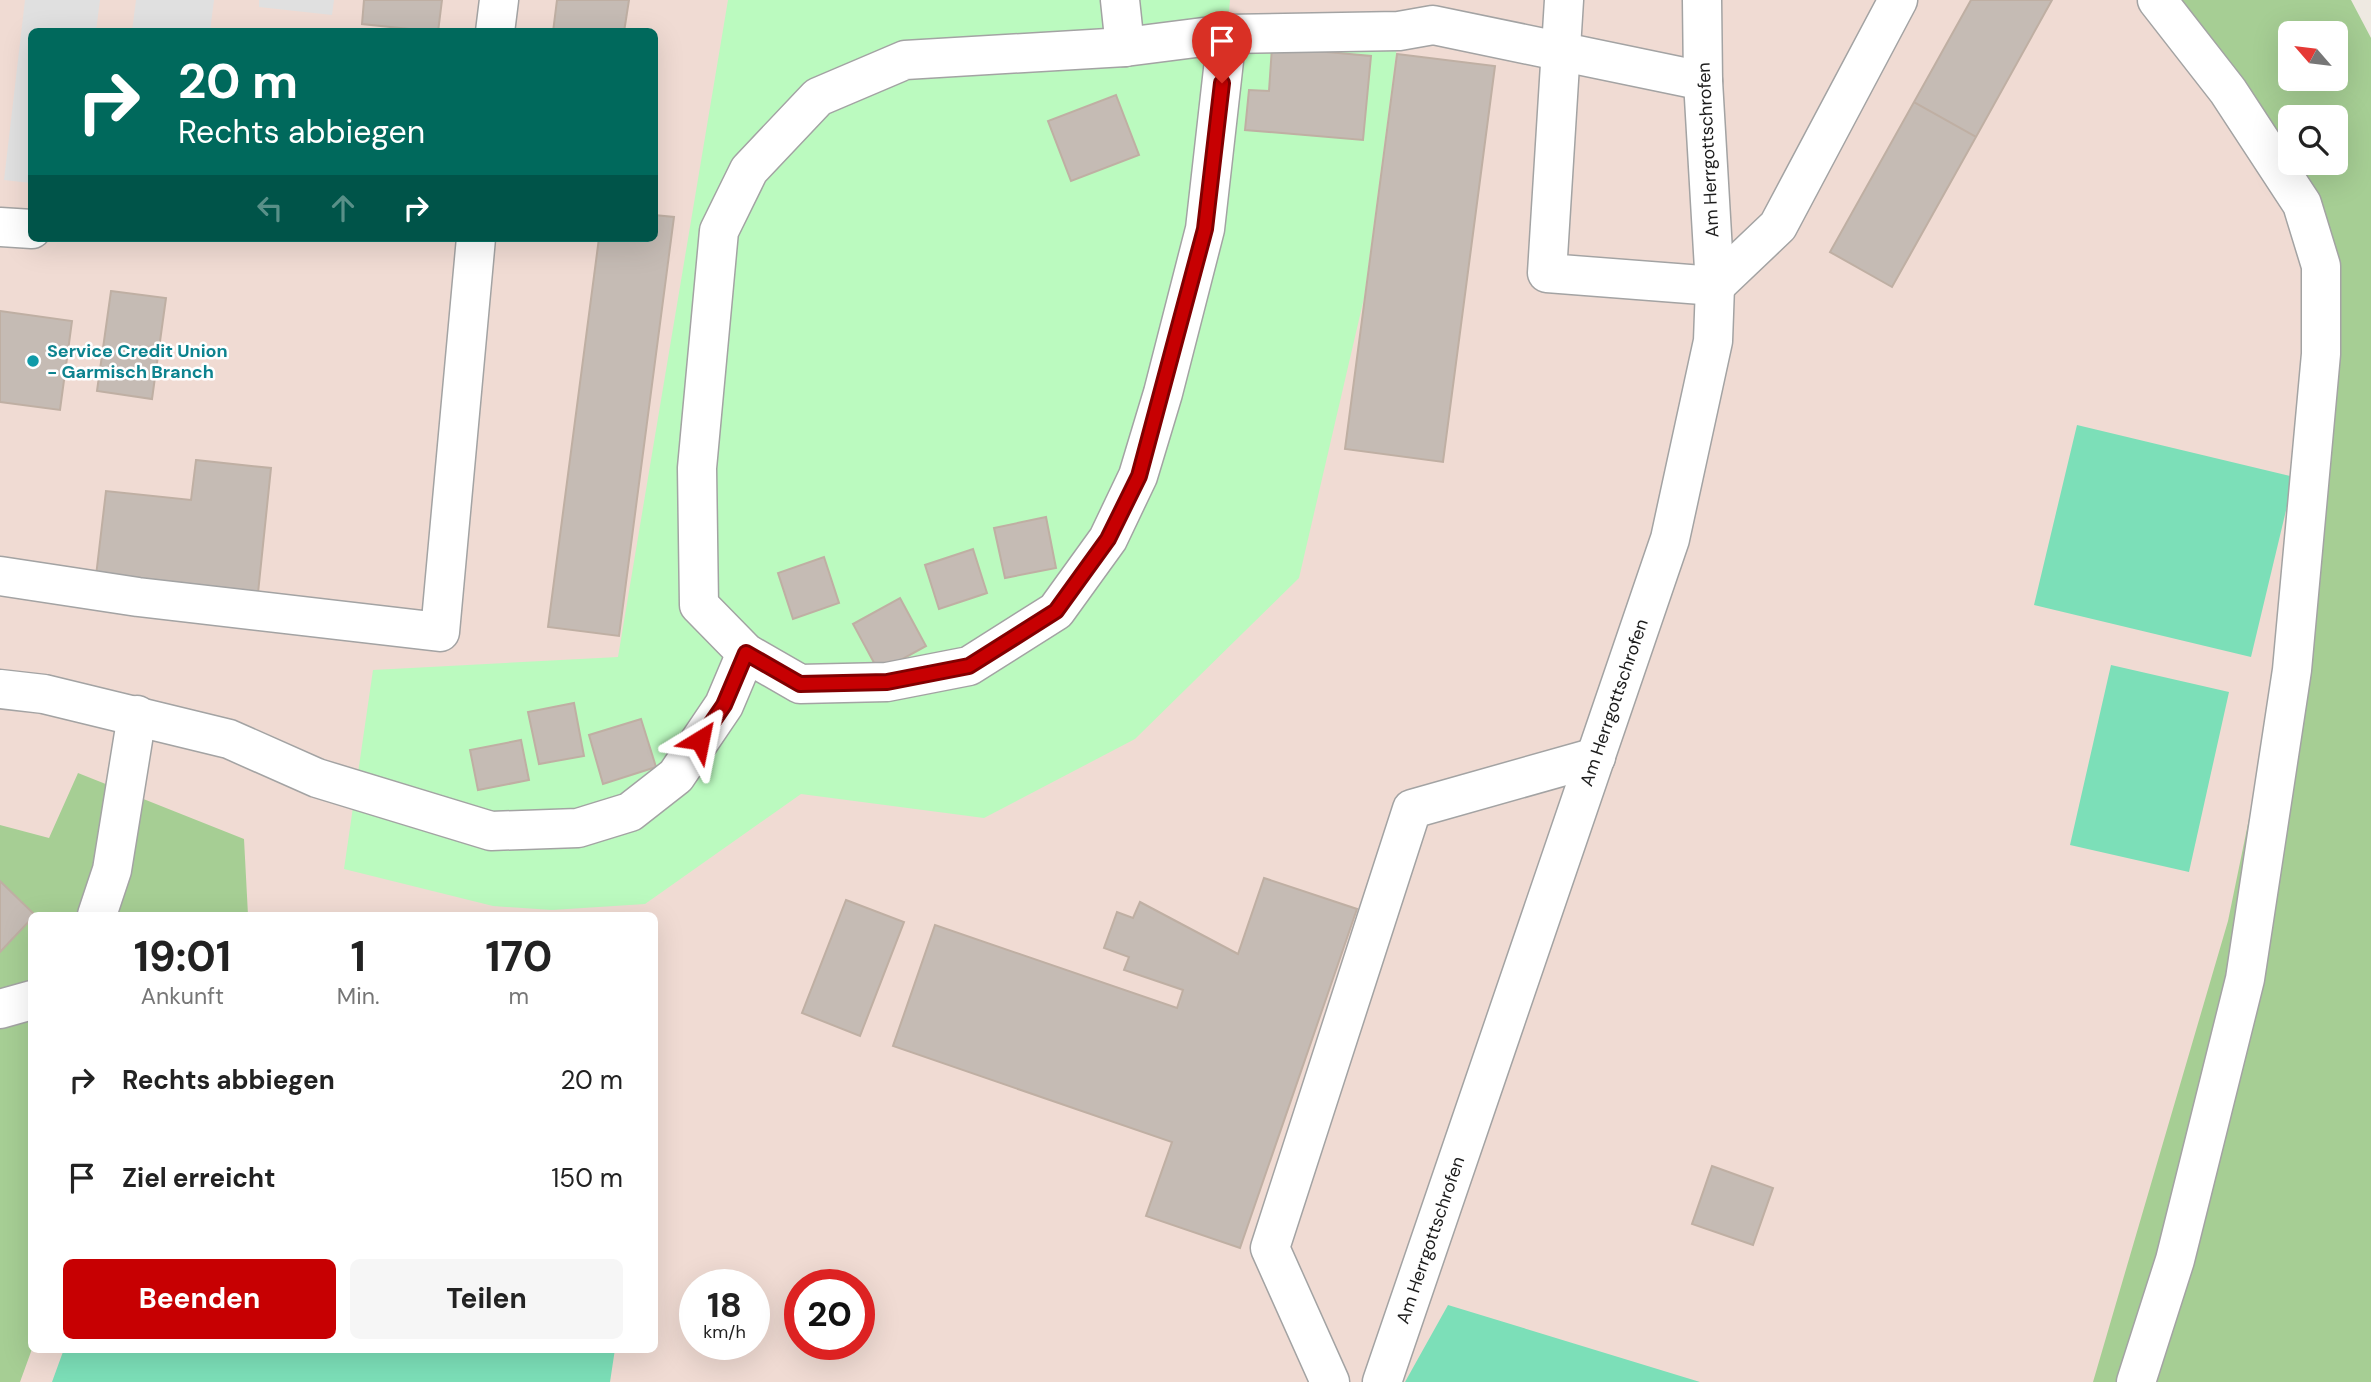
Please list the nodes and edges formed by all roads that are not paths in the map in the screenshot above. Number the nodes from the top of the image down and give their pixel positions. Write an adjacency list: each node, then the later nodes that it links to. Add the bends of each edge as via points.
1 (499, 0): 8 (lane)
2 (1120, 0): 10 (lane)
3 (1564, 0): 11 (lane)
4 (1702, 0): 12 (lane, Am Herrgottschrofen)
5 (1898, 0): 16 (lane, via 1778,226)
6 (2157, 0): 27 (lane, via 2228,91 2302,204 2321,266 2321,354 2292,670 2245,979 2175,1260)
7 (1433, 12): 9 (lane, via 1399,31); 11 (lane)
8 (496, 28)
9 (1227, 34): 10 (lane); 18 (lane, via 1205,229 1139,476 1108,539 1056,611 969,666 887,682 800,684)
10 (1125, 47): 18 (lane, via 905,60 818,97 749,170 719,232 696,468 699,605)
11 (1559, 51): 12 (lane); 16 (lane, via 1547,273)
12 (1703, 81): 16 (lane, Am Herrgottschrofen)
13 (0, 227): 14 (lane)
14 (28, 229)
15 (476, 242): 17 (lane, via 440,632)
16 (1715, 286): 21 (lane, Am Herrgottschrofen, via 1713,341 1670,539)
17 (0, 576)
18 (746, 653): 20 (lane, via 724,705 676,776 630,812 578,828 491,831 317,778 229,739)
19 (0, 689): 20 (lane)
20 (137, 715): 22 (lane, via 112,870)
21 (1596, 757): 25 (lane, via 1412,809 1270,1248); 26 (lane, Am Herrgottschrofen)
22 (98, 912)
23 (28, 1001): 24 (lane)
24 (0, 1009)
25 (1329, 1382)
26 (1382, 1382)
27 (2136, 1382)

